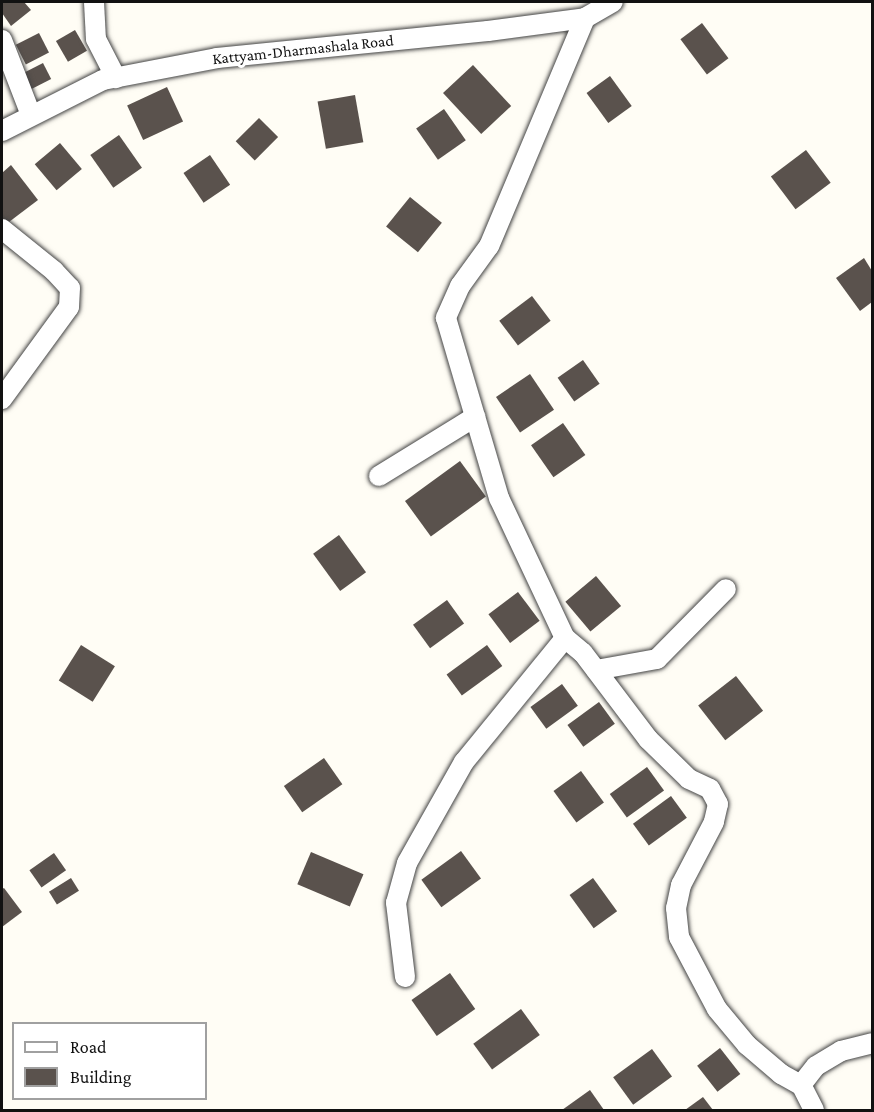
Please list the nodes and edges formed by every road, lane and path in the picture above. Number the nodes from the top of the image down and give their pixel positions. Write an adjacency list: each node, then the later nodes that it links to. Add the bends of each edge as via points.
1 (94, 2): 5 (street, via 96,39)
2 (613, 2): 3 (street, Kattyam-Dharmashala Road)
3 (585, 18): 5 (street, Kattyam-Dharmashala Road, via 217,58); 10 (street, via 489,246 460,286 446,318)
4 (2, 40): 6 (street)
5 (116, 78): 6 (street, Kattyam-Dharmashala Road, via 103,80)
6 (31, 115): 7 (street, Kattyam-Dharmashala Road)
7 (2, 131)
8 (2, 229): 9 (street, via 70,288 69,307)
9 (2, 399)
10 (475, 417): 11 (street); 13 (street, via 499,498)
11 (379, 476)
12 (726, 589): 14 (street, via 657,659)
13 (565, 638): 14 (street); 15 (street, via 464,762 407,863 396,903)
14 (596, 670): 17 (street, via 648,740 688,779 710,789 718,804 714,822 681,885 676,908 679,937 717,1009 747,1045 781,1074)
15 (405, 977)
16 (873, 1042): 17 (street, via 841,1052 816,1066)
17 (801, 1085): 18 (street)
18 (814, 1110)

